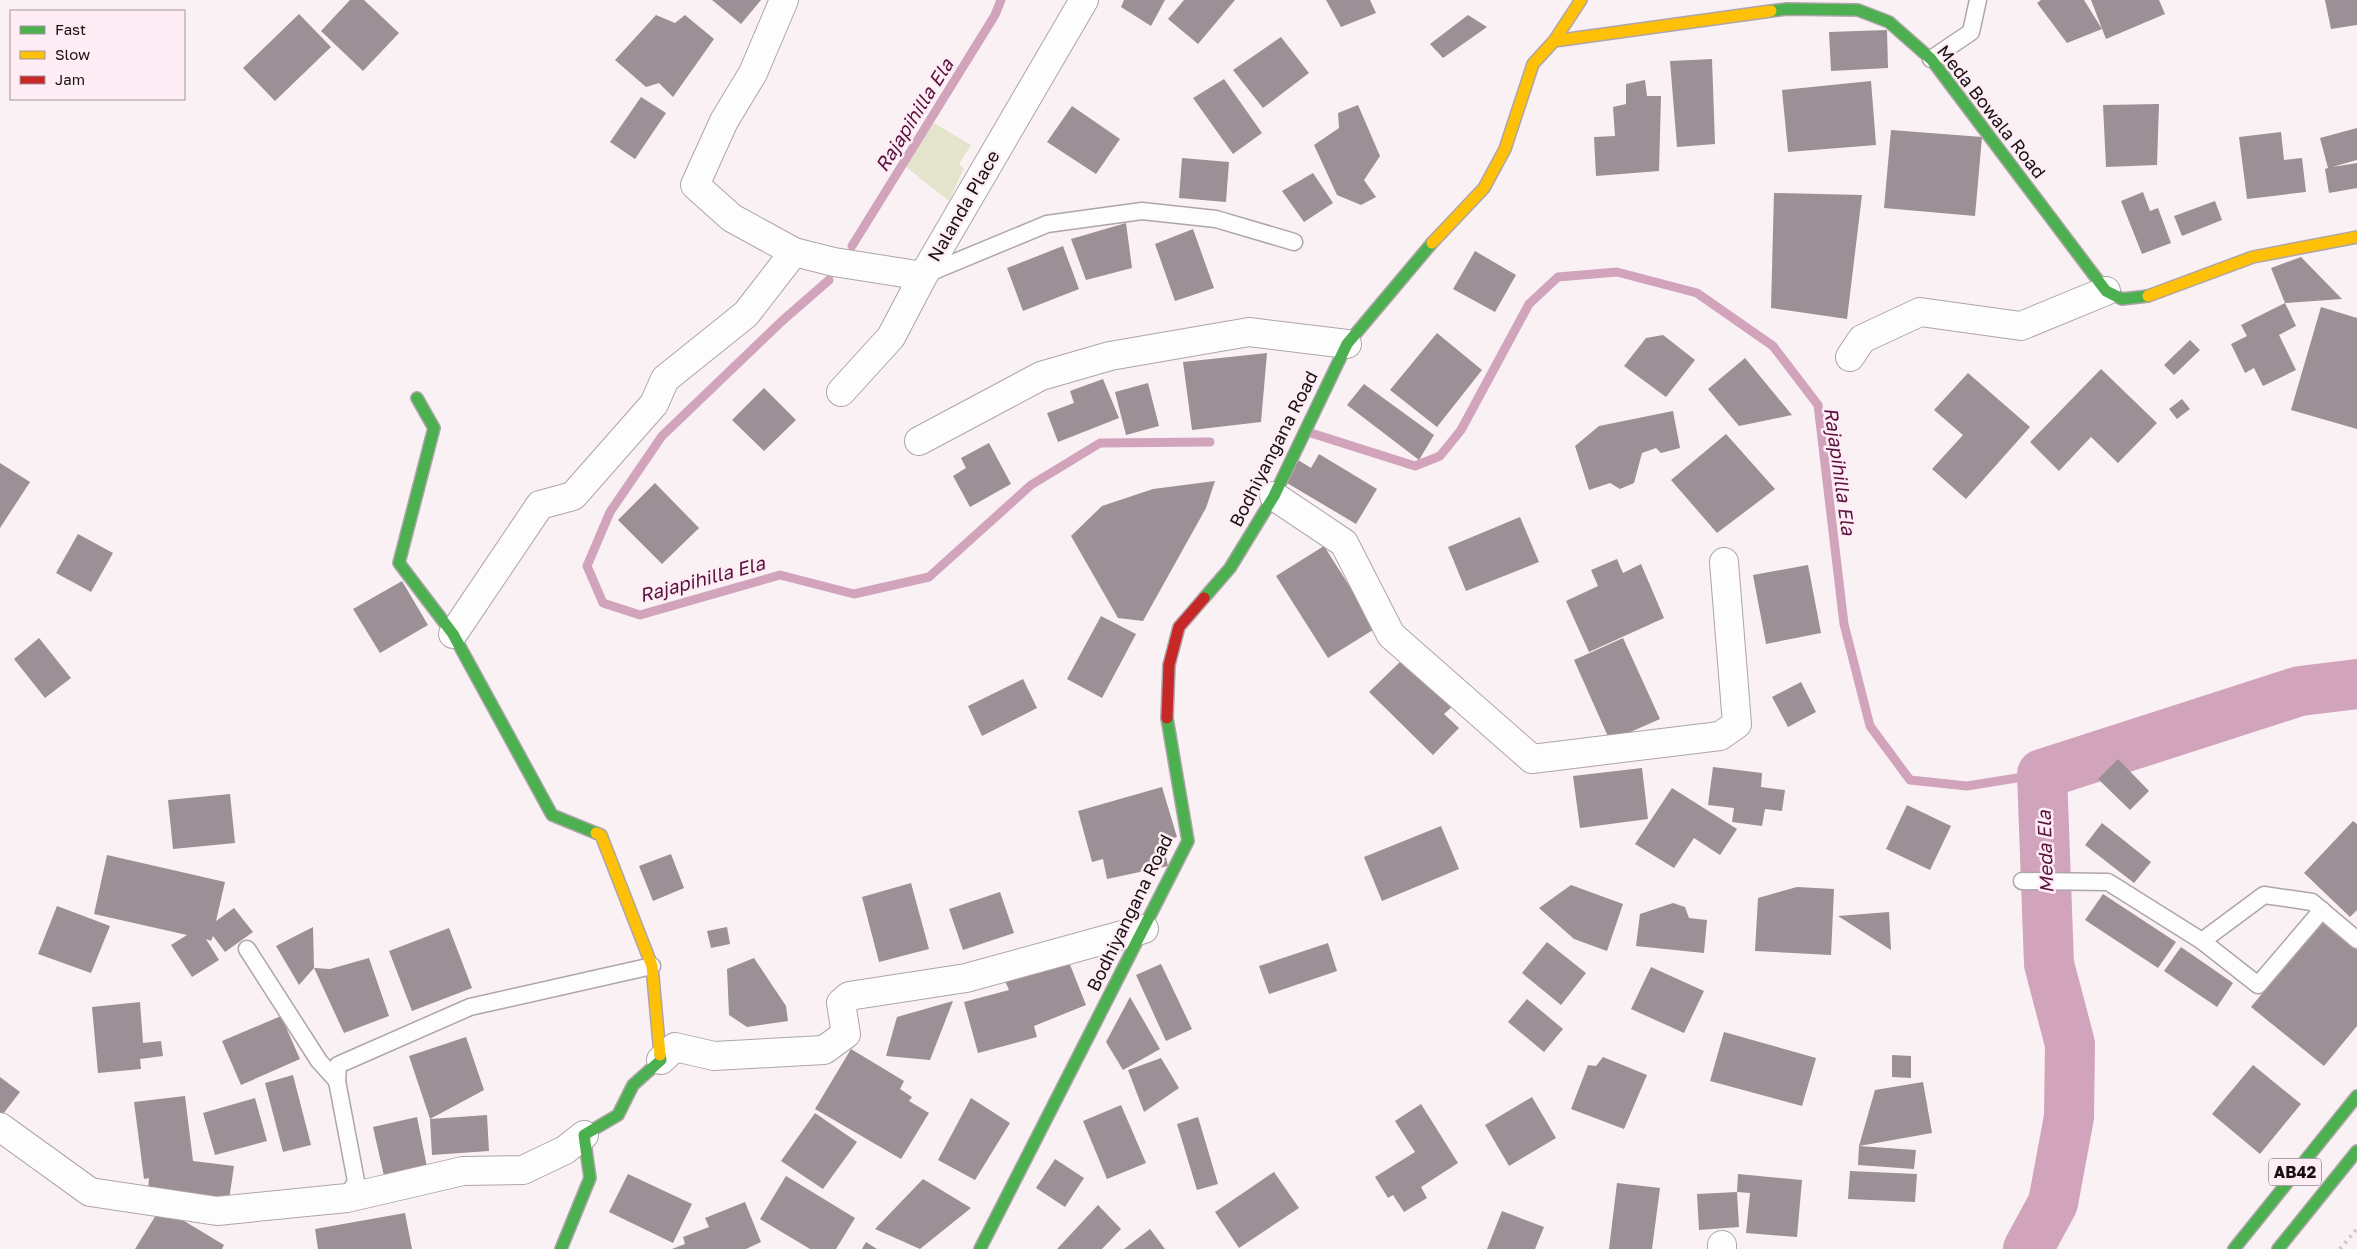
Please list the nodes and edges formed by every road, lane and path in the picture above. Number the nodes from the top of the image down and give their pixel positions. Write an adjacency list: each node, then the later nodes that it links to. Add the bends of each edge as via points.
1 (784, 0): 9 (street, Nalanda Place, via 753,73 724,121 695,185 732,218)
2 (1084, 0): 10 (street, Nalanda Place)
3 (1581, 0): 5 (street, Bodhiyangana Road)
4 (1978, 0): 6 (lane, via 1971,32)
5 (1554, 41): 6 (street, Meda Bowala Road, via 1787,9 1858,10 1889,22); 12 (street, Bodhiyangana Road, via 1533,64 1505,149 1484,188 1450,222)
6 (1931, 60): 11 (street, Meda Bowala Road)
7 (2357, 237): 11 (street, via 2253,257 2148,296 2122,299)
8 (1294, 242): 10 (lane, via 1216,219 1142,211 1046,224)
9 (794, 252): 10 (street, Nalanda Place, via 834,262); 19 (street, via 746,314 665,379 654,404 573,496 540,505)
10 (923, 276): 14 (street, via 891,337)
11 (2106, 292): 13 (street, via 2021,326 1920,312 1862,339)
12 (1347, 344): 16 (street, via 1249,332 1110,356 1040,376); 17 (street, Bodhiyangana Road)
13 (1850, 357)
14 (842, 392)
15 (417, 398): 19 (street, via 434,428 398,563)
16 (919, 441)
17 (1274, 496): 18 (street, via 1344,543 1391,635 1532,759 1720,736 1737,724); 22 (street, Bodhiyangana Road, via 1230,568 1179,627 1169,666 1166,712 1188,841)
18 (1724, 562)
19 (453, 634): 26 (street, via 552,814 601,835)
20 (2022, 881): 24 (lane, via 2108,882)
21 (2322, 910): 23 (lane); 24 (lane, via 2312,902 2264,895); 24 (lane, via 2258,985)
22 (1144, 929): 27 (street, via 966,978 849,996 841,1004 846,1034 824,1050 714,1056 675,1047); 35 (street, Bodhiyangana Road)
23 (2357, 940)
24 (2202, 941)
25 (247, 949): 28 (lane, via 319,1061)
26 (652, 966): 27 (street); 28 (lane, via 470,1007 338,1065)
27 (661, 1060): 31 (street, via 633,1085 618,1115)
28 (337, 1081): 33 (lane, via 356,1181)
29 (2357, 1096): 36 (street, AB42)
30 (0, 1127): 33 (street, via 90,1192 217,1211)
31 (584, 1135): 33 (street, via 565,1150 523,1170 463,1171); 34 (street, via 590,1178)
32 (2357, 1151): 37 (street, AB42)
33 (347, 1198)
34 (561, 1249)
35 (980, 1249)
36 (2234, 1249)
37 (2278, 1249)

